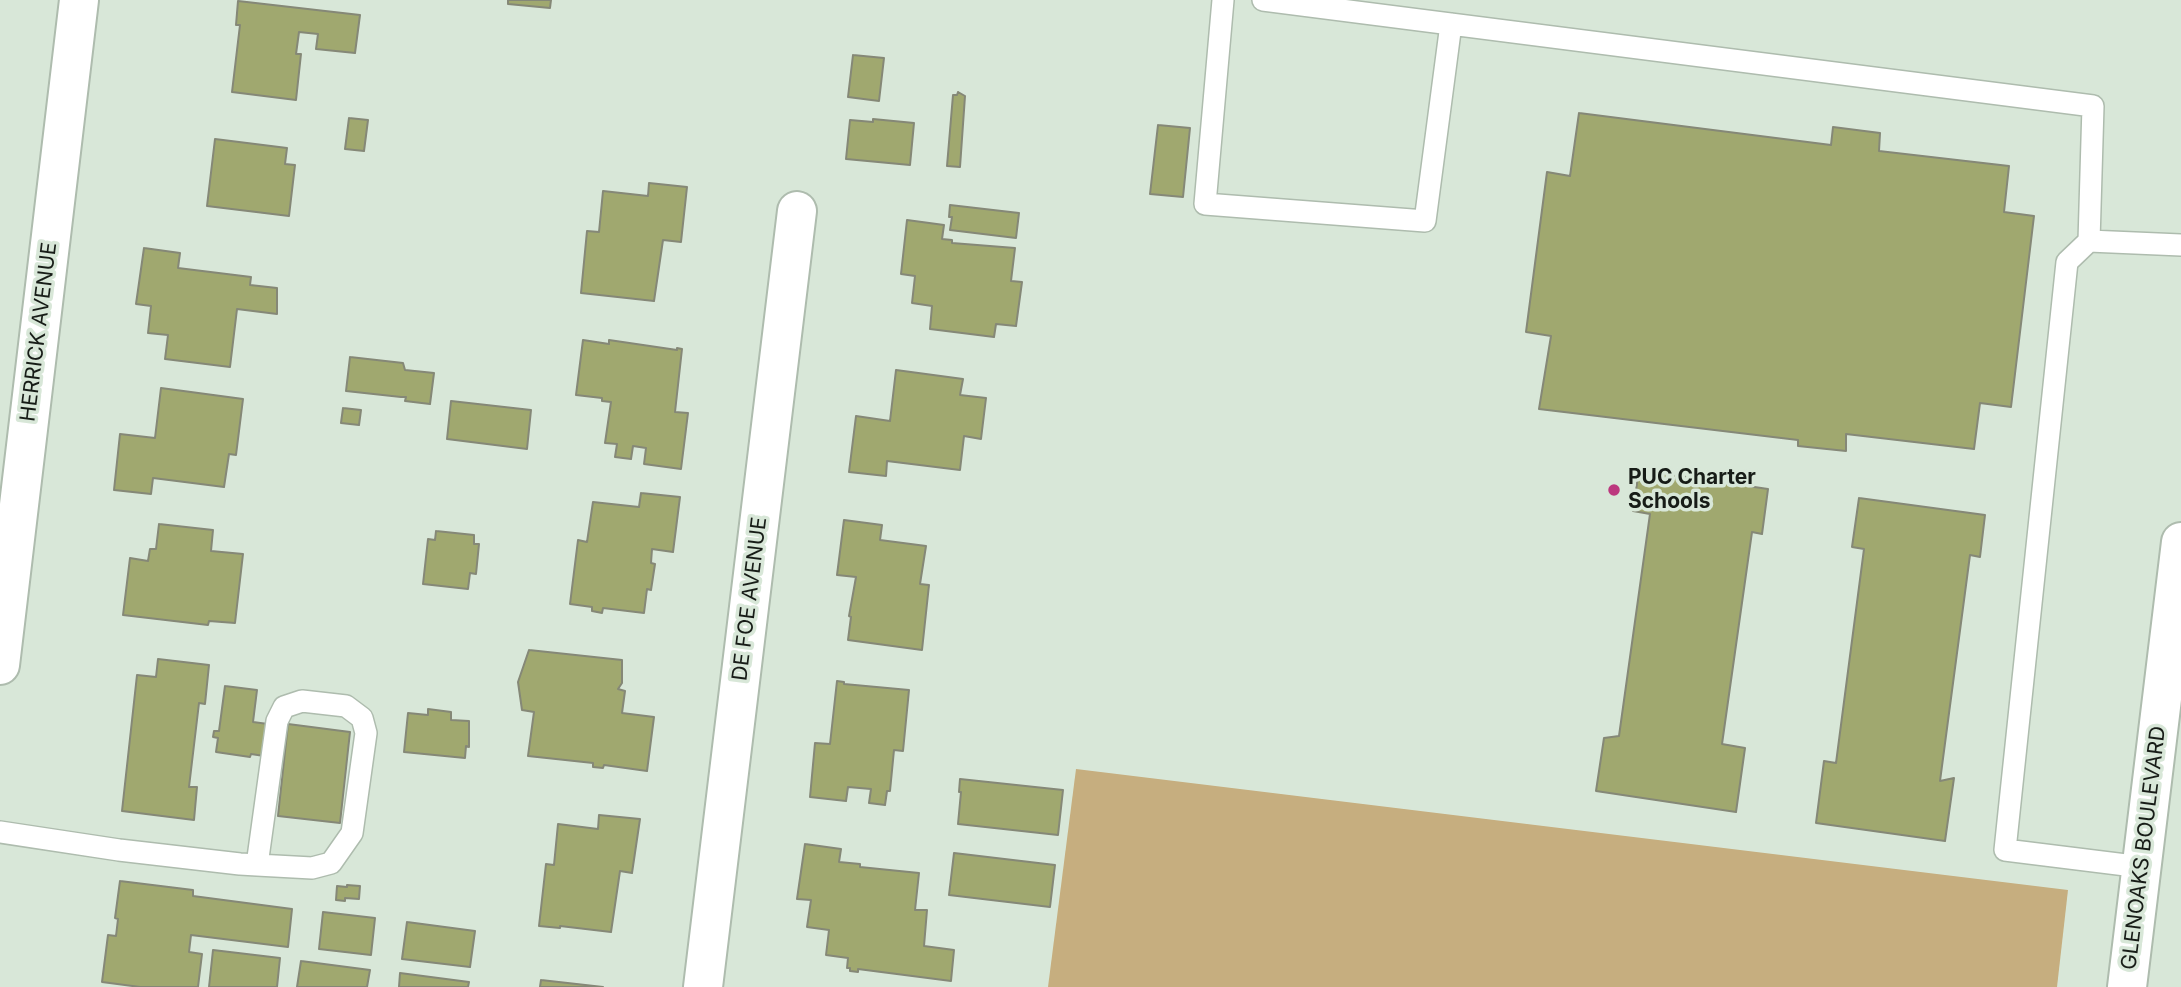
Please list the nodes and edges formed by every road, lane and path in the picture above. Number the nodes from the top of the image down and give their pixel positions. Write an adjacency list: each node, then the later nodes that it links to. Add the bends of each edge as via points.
1 (79, 0): 10 (street, HERRICK AVENUE)
2 (1223, 0): 4 (lane, via 1205,204 1425,221)
3 (1263, 0): 4 (lane)
4 (1451, 24): 6 (lane, via 2094,106)
5 (797, 211): 14 (street, DE FOE AVENUE)
6 (2089, 241): 7 (lane); 13 (lane, via 2067,262 2005,850)
7 (2181, 246)
8 (2181, 542): 9 (street, GLENOAKS BOULEVARD)
9 (2177, 618): 13 (street, GLENOAKS BOULEVARD)
10 (0, 665)
11 (0, 832): 12 (lane)
12 (257, 865): 12 (lane, via 312,868 331,863 352,834 366,733 362,718 346,706 302,701 284,707 277,721)
13 (2141, 867): 15 (street, GLENOAKS BOULEVARD)
14 (703, 987)
15 (2127, 987)

